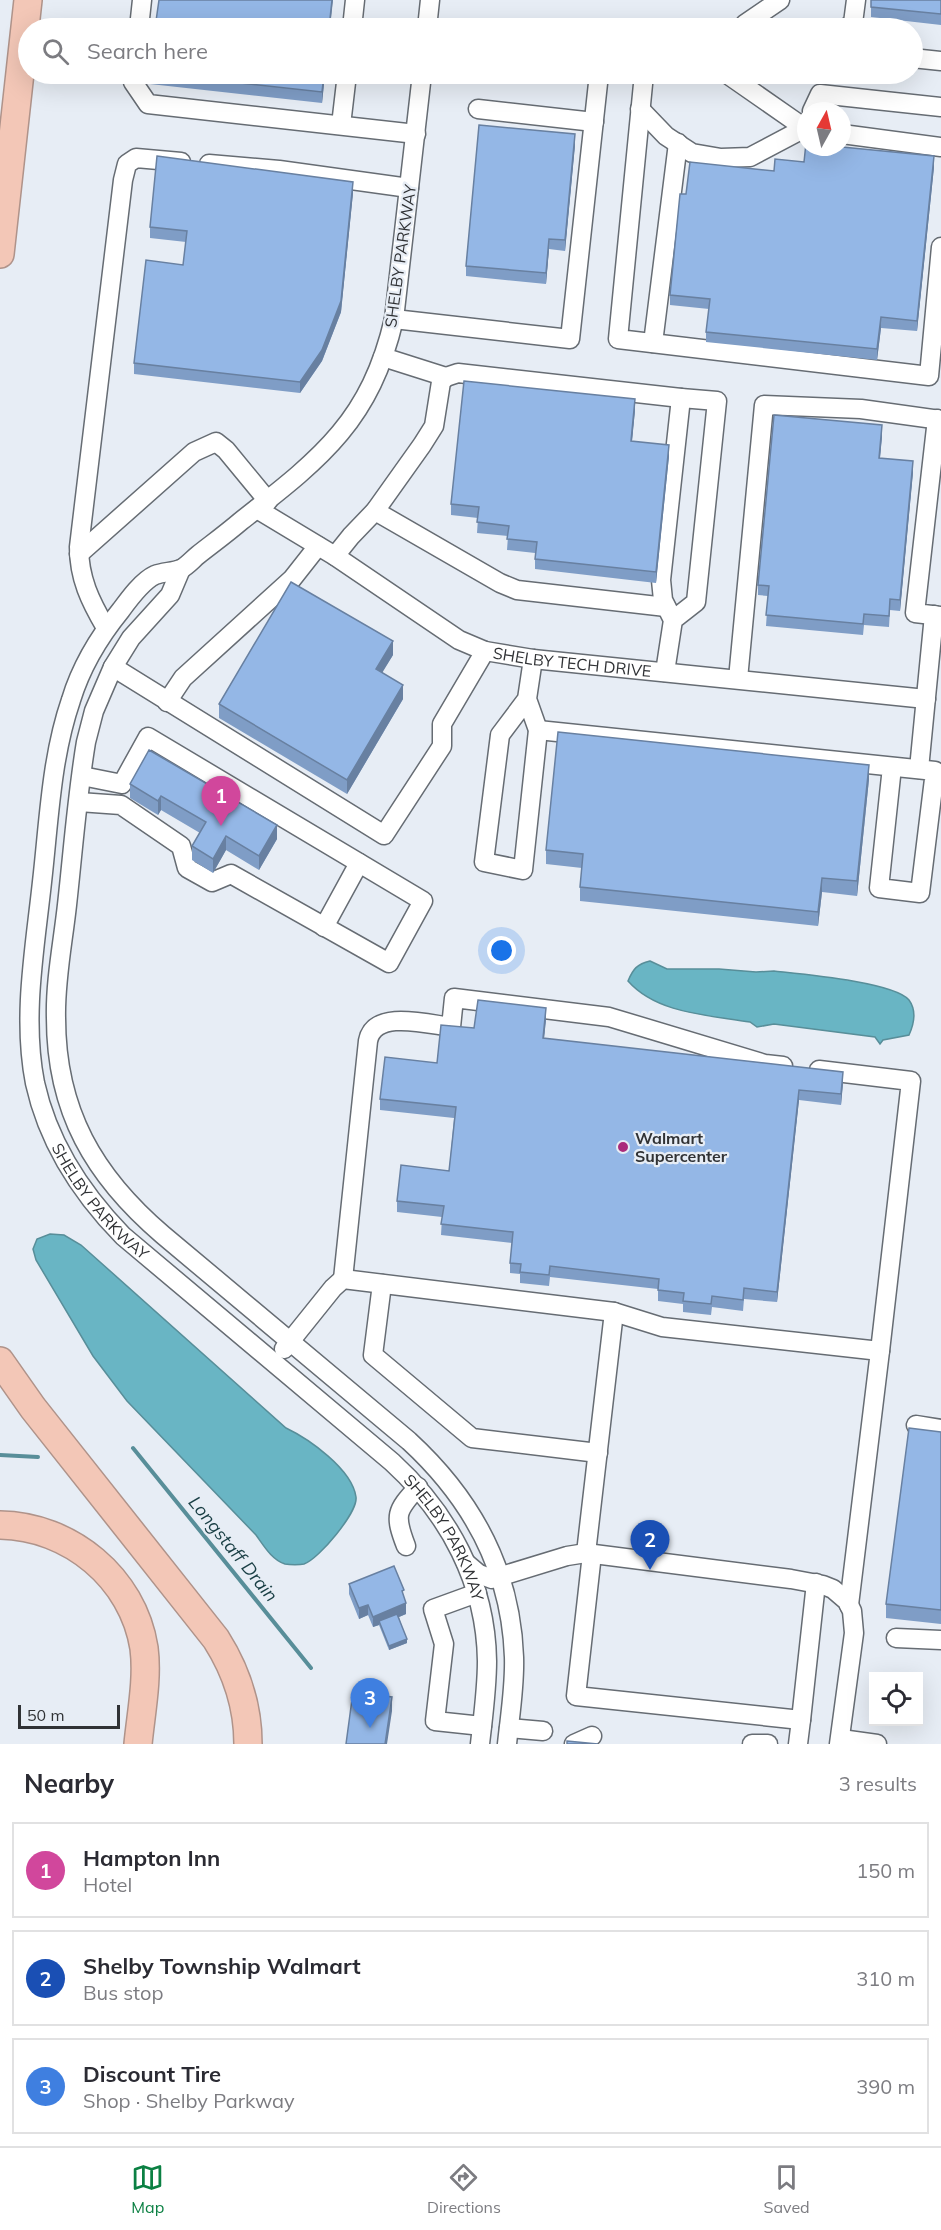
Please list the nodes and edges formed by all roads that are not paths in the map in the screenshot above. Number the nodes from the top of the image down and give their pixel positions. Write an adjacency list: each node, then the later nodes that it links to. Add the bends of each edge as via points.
1 (28, 0): 7 (highway)
2 (142, 0): 8 (street)
3 (355, 0): 9 (street)
4 (430, 0): 10 (street)
5 (780, 0): 11 (street)
6 (856, 0): 12 (street)
7 (26, 18)
8 (140, 18)
9 (353, 18)
10 (428, 18)
11 (754, 18)
12 (854, 18)
13 (923, 59): 14 (street)
14 (941, 61)
15 (19, 84): 36 (highway)
16 (134, 84): 28 (street, via 148,104)
17 (346, 84): 28 (street)
18 (421, 84): 30 (street, SHELBY PARKWAY)
19 (598, 84): 26 (street)
20 (643, 84): 25 (street)
21 (742, 84): 27 (street)
22 (816, 102): 23 (street, via 820,94)
23 (941, 107)
24 (478, 109): 26 (street)
25 (640, 109): 32 (street); 38 (street, via 618,339)
26 (594, 122): 37 (street, via 570,339)
27 (797, 122)
28 (341, 125): 30 (street)
29 (797, 131): 32 (street, via 750,157 692,153)
30 (416, 134): 34 (street, SHELBY PARKWAY)
31 (851, 135): 33 (street)
32 (678, 143): 38 (street)
33 (941, 147)
34 (409, 188): 37 (street, SHELBY PARKWAY); 46 (street, via 268,169 136,158 127,164)
35 (941, 247): 38 (street, via 929,376)
36 (0, 254)
37 (394, 319): 39 (street, SHELBY PARKWAY)
38 (653, 343)
39 (383, 357): 40 (street); 43 (street, SHELBY PARKWAY, via 344,430 315,462)
40 (446, 377): 41 (street, via 458,373); 44 (street, via 439,390 434,426)
41 (681, 398): 49 (street, via 661,580 663,600); 49 (street, via 717,401 696,602)
42 (939, 420): 50 (street, via 915,613); 56 (street, via 861,409 764,405)
43 (262, 505): 45 (street, SHELBY TECH DRIVE); 46 (street, SHELBY TECH DRIVE, via 226,450 216,442 194,452); 48 (street, SHELBY PARKWAY)
44 (375, 511): 47 (street); 49 (street, via 517,590)
45 (318, 546): 47 (street, SHELBY TECH DRIVE); 60 (street, via 292,579 183,678)
46 (79, 554): 51 (street, via 85,590)
47 (335, 556): 52 (street, SHELBY TECH DRIVE, via 459,640)
48 (181, 568): 51 (street, SHELBY PARKWAY, via 153,576); 54 (street, SHELBY PARKWAY, via 170,595 131,638)
49 (670, 613): 55 (street)
50 (937, 616): 59 (street)
51 (106, 628): 57 (street, SHELBY PARKWAY)
52 (485, 651): 53 (street, SHELBY TECH DRIVE); 60 (street, via 442,724 442,747 384,835)
53 (533, 659): 55 (street, SHELBY TECH DRIVE); 58 (street)
54 (113, 667): 60 (street); 61 (street, SHELBY PARKWAY)
55 (666, 672): 56 (street, SHELBY TECH DRIVE)
56 (738, 679): 59 (street, SHELBY TECH DRIVE)
57 (71, 699): 61 (street, via 85,706); 77 (street, SHELBY PARKWAY, via 52,789 30,991 32,1061 41,1106 61,1154 103,1215)
58 (527, 699): 62 (street); 62 (street, via 500,735 484,862 524,870)
59 (926, 699): 64 (street)
60 (168, 702)
61 (90, 724): 65 (street, SHELBY PARKWAY)
62 (538, 730): 63 (street)
63 (892, 767): 64 (street); 64 (street, via 879,888 920,893 935,771)
64 (919, 769)
65 (81, 776): 66 (street); 67 (street, SHELBY PARKWAY)
66 (122, 784): 68 (street); 69 (street, via 148,737)
67 (79, 802): 68 (street); 74 (street, SHELBY PARKWAY, via 56,1016 60,1070 72,1115 95,1161 128,1203)
68 (121, 805): 70 (street, via 190,847 187,867 195,872 212,882 225,867)
69 (359, 863): 70 (street); 70 (street, via 423,901 389,963)
70 (324, 927)
71 (343, 1280): 72 (street); 74 (street); 75 (street, via 368,1041 374,1028 392,1021 451,1027 454,998 609,1017 765,1064 911,1081)
72 (382, 1284): 73 (street); 82 (street, via 373,1355 472,1438)
73 (614, 1312): 75 (street, via 662,1327); 82 (street)
74 (290, 1341): 77 (street); 78 (street, SHELBY PARKWAY)
75 (880, 1351): 91 (street)
76 (0, 1361): 101 (highway, via 216,1639 242,1695)
77 (273, 1362): 79 (street, SHELBY PARKWAY)
78 (357, 1397): 79 (street, via 337,1395); 88 (street, SHELBY PARKWAY, via 451,1484 474,1518)
79 (325, 1406): 83 (street, SHELBY PARKWAY)
80 (915, 1425): 81 (street)
81 (941, 1429)
82 (598, 1453): 86 (street)
83 (418, 1487): 85 (street, via 397,1516); 87 (street, SHELBY PARKWAY, via 439,1513)
84 (0, 1525): 100 (highway, via 24,1526 55,1535 86,1553 118,1586 139,1627 143,1648 145,1669)
85 (406, 1546)
86 (589, 1554): 88 (street, via 567,1556); 89 (street); 94 (street, via 576,1696)
87 (466, 1563): 88 (street, via 486,1577); 90 (street, SHELBY PARKWAY)
88 (500, 1576): 97 (street, SHELBY PARKWAY, via 511,1618 514,1658)
89 (816, 1583): 91 (street, via 841,1594); 94 (street)
90 (477, 1593): 96 (street, SHELBY PARKWAY, via 487,1653); 96 (street, via 433,1609 444,1644 435,1721)
91 (849, 1605): 99 (street, via 854,1633)
92 (896, 1638): 93 (street)
93 (941, 1640)
94 (801, 1720): 105 (street)
95 (543, 1731): 97 (street)
96 (481, 1735)
97 (508, 1736)
98 (592, 1736): 102 (street)
99 (840, 1742): 106 (street)
100 (138, 1744)
101 (248, 1744)
102 (574, 1744)
103 (752, 1744): 104 (street)
104 (768, 1744)
105 (798, 1744)
106 (877, 1744)

